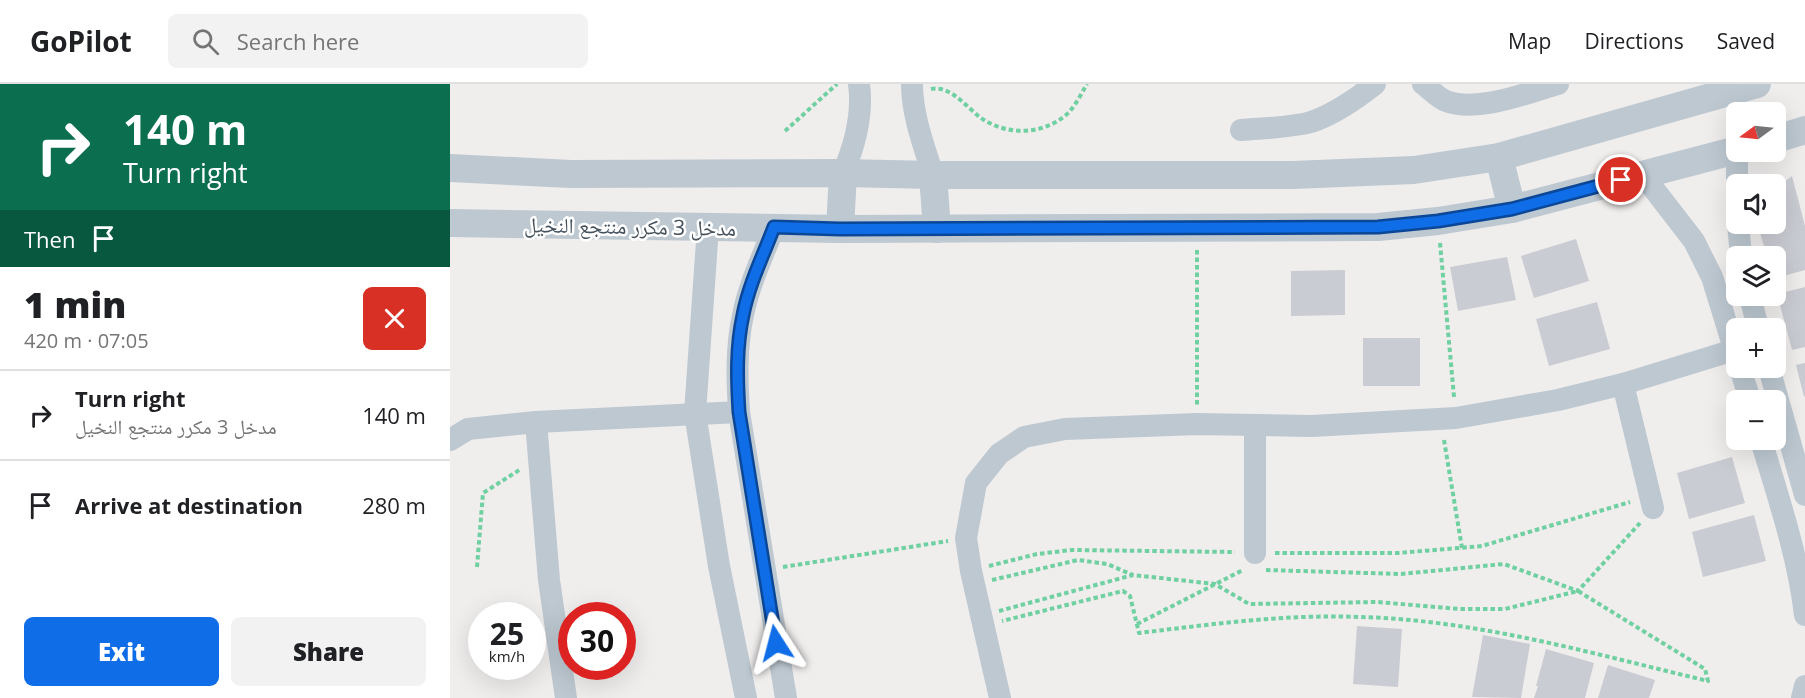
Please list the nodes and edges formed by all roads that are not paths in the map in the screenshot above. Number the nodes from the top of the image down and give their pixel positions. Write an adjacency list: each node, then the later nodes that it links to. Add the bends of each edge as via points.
1 (859, 84): 13 (street, via 859,119)
2 (1376, 84): 7 (street, via 1342,108 1312,121)
3 (1423, 84): 4 (street, via 1446,101 1468,105 1495,102)
4 (1558, 84)
5 (1757, 84): 11 (street)
6 (912, 91): 14 (street)
7 (1241, 130)
8 (1805, 130): 9 (street)
9 (1786, 136)
10 (1726, 154): 15 (street, مدخل 3 مكرر منتجع النخيل)
11 (1499, 157): 14 (street, via 1414,170 1293,175); 16 (street)
12 (450, 168): 13 (street, via 571,174)
13 (843, 173): 14 (street); 20 (street)
14 (933, 175): 21 (street)
15 (1643, 175): 16 (street, مدخل 3 مكرر منتجع النخيل); 22 (street, via 1694,241 1712,278)
16 (1512, 209): 21 (street, مدخل 3 مكرر منتجع النخيل, via 1378,227)
17 (450, 223): 19 (street, مدخل 3 مكرر منتجع النخيل)
18 (774, 227): 19 (street, مدخل 3 مكرر منتجع النخيل); 20 (street, مدخل 3 مكرر منتجع النخيل); 26 (street, via 743,314 737,375)
19 (708, 228): 27 (street)
20 (840, 229): 21 (street, مدخل 3 مكرر منتجع النخيل)
21 (937, 229)
22 (1726, 323)
23 (1726, 361): 25 (street)
24 (1772, 378): 32 (street)
25 (1623, 384): 29 (street, via 1558,400 1448,418); 33 (street)
26 (739, 412): 27 (street); 39 (street)
27 (695, 413): 28 (street); 38 (street, via 719,566)
28 (536, 422): 30 (street, via 468,429); 37 (street, via 549,580)
29 (1255, 426): 34 (street); 40 (street, via 1065,429 1024,436 999,454 976,483 966,538)
30 (450, 440)
31 (1764, 450): 35 (street, via 1790,536)
32 (1805, 495)
33 (1652, 502)
34 (1252, 564)
35 (1805, 615)
36 (1805, 686): 41 (street)
37 (566, 698)
38 (746, 698)
39 (786, 698)
40 (1000, 698)
41 (1802, 698)

